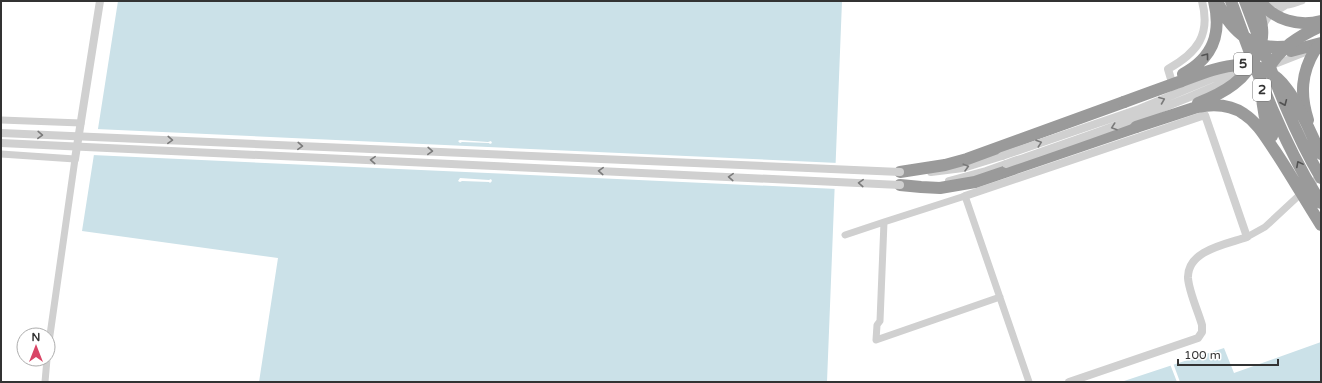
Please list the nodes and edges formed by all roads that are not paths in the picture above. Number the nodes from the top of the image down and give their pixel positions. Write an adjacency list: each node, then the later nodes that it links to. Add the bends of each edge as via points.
1 (100, 1): 27 (street)
2 (1202, 1): 26 (street, via 1205,20 1199,44 1190,55 1168,69)
3 (1214, 1): 23 (highway, 5, one-way to 3, bridge, via 1184,74 1201,62 1213,45 1216,33 1217,12)
4 (1218, 1): 17 (highway, bridge, via 1234,29 1258,44 1276,48 1288,47)
5 (1231, 1): 20 (highway, 5, bridge)
6 (1245, 1): 37 (highway, 5, one-way to 37, bridge, via 1284,102)
7 (1256, 1): 20 (highway, 5, bridge, via 1262,29 1260,47)
8 (1262, 1): 12 (highway, bridge, via 1271,12 1286,20 1305,24); 15 (street)
9 (1269, 1): 11 (street, via 1275,5)
10 (1302, 1): 11 (street)
11 (1285, 6): 15 (street, via 1269,16)
12 (1321, 20): 16 (highway, bridge)
13 (1321, 26): 36 (highway, 2, bridge, via 1297,38 1279,53 1268,69 1262,90 1266,123)
14 (1321, 29): 16 (street, bridge)
15 (1260, 31): 20 (street)
16 (1306, 36): 34 (street, one-way to 16, bridge, via 942,172 1009,154 1146,107)
17 (1321, 37): 19 (street)
18 (1321, 44): 19 (highway); 21 (street); 31 (highway, bridge, via 1305,69 1302,91 1305,112)
19 (1291, 51): 38 (street, one-way to 38, bridge, via 1169,106 986,171 944,182)
20 (1248, 60): 21 (street, via 1245,67 1251,72); 22 (street); 28 (highway, 5, bridge, via 1244,76 1225,91); 40 (highway, 5, one-way to 20, bridge, via 1291,150)
21 (1261, 71): 22 (street)
22 (1227, 86): 24 (street)
23 (1124, 102): 31 (highway, 5, bridge, via 1224,66 1253,65 1276,76 1288,89); 34 (highway, 5, via 967,159)
24 (1205, 115): 26 (street); 44 (street)
25 (1, 120): 27 (street)
26 (1184, 122): 39 (street)
27 (82, 123): 33 (street)
28 (1136, 127): 36 (highway, 5, bridge, via 1207,105 1234,109 1259,126); 38 (highway, 5, via 974,182 940,188)
29 (1, 133): 34 (street, one-way to 34, bridge)
30 (1, 143): 38 (street, one-way to 30, bridge)
31 (1320, 152)
32 (1, 154): 33 (street)
33 (75, 159): 46 (street)
34 (900, 172)
35 (1321, 174): 44 (street, via 1265,227)
36 (1291, 175): 42 (highway, 5, bridge)
37 (1321, 178)
38 (900, 185)
39 (965, 196): 41 (street); 45 (street)
40 (1321, 203)
41 (884, 222): 43 (street); 45 (street, via 880,321 877,325 876,340)
42 (1321, 225)
43 (845, 235)
44 (1247, 237): 50 (street, via 1204,252 1192,263 1189,284 1202,325 1202,332 1198,338)
45 (1000, 297): 49 (street)
46 (51, 327)
47 (46, 367): 48 (street)
48 (45, 382)
49 (1029, 382)
50 (1069, 382)

